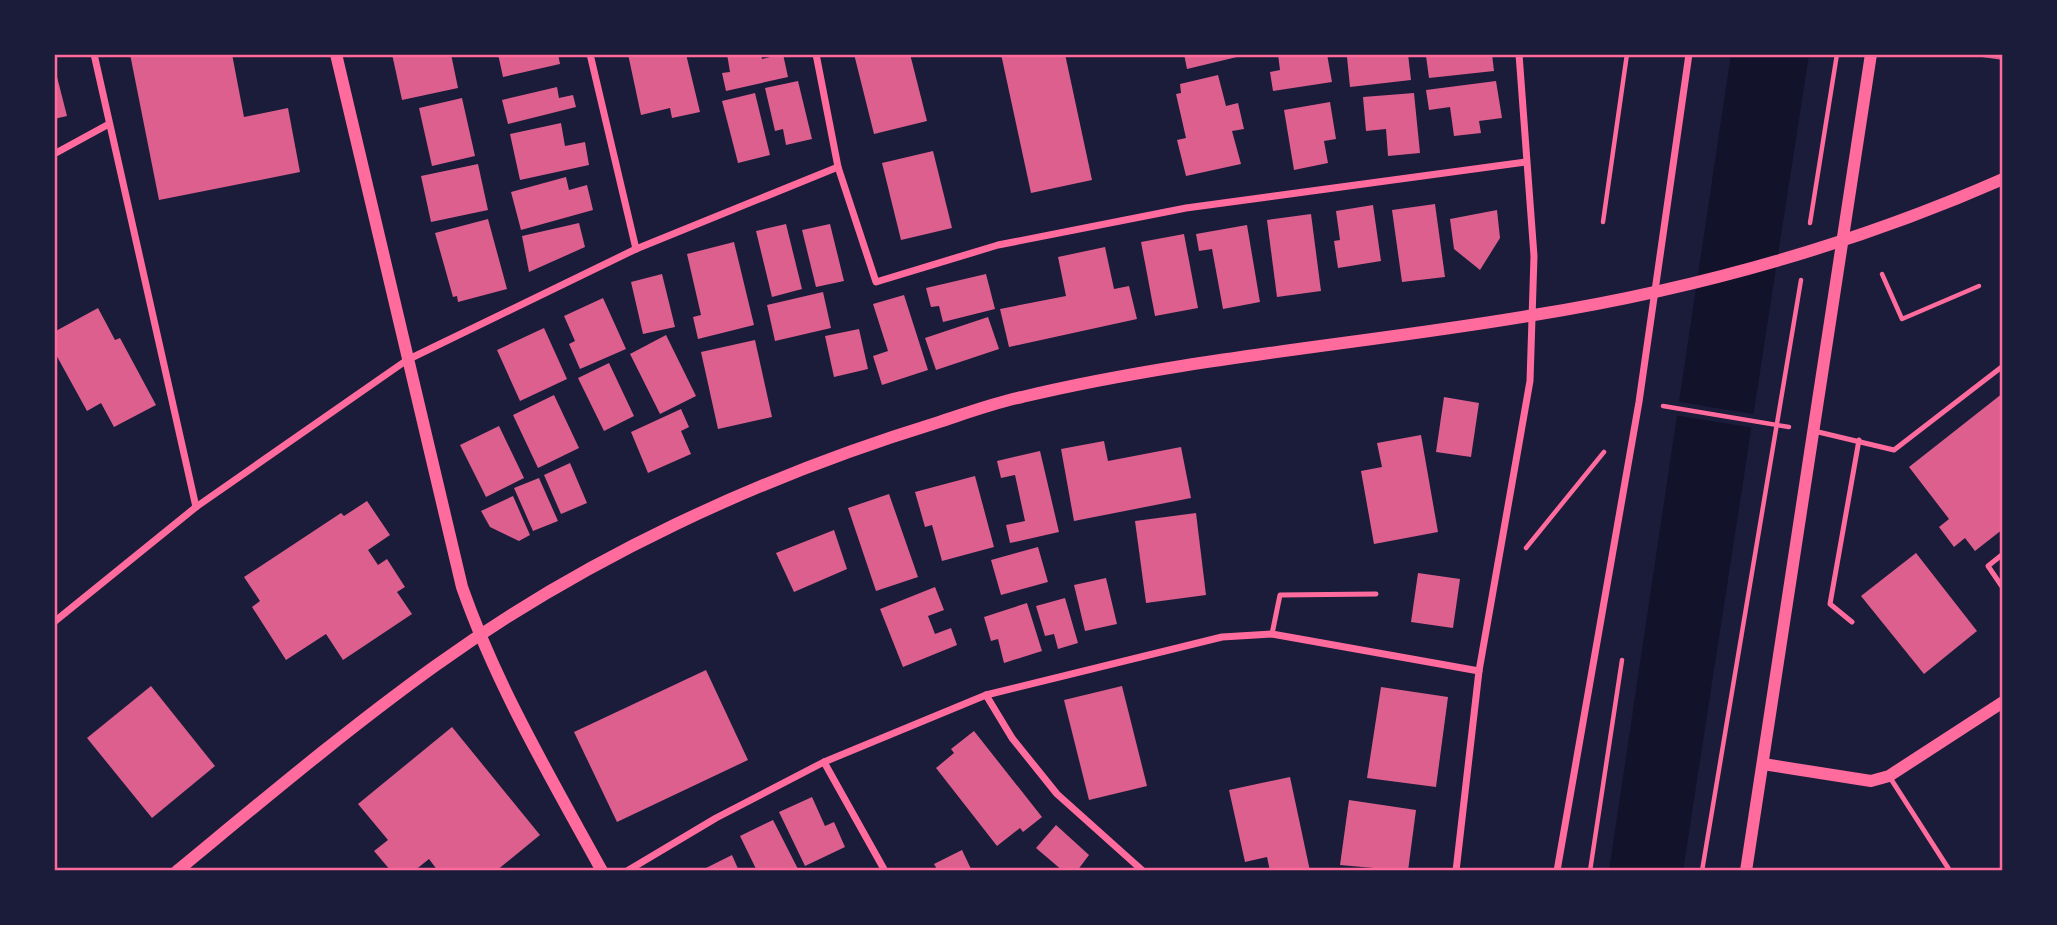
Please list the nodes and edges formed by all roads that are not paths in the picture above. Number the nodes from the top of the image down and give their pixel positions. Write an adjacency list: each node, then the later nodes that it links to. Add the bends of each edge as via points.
1 (94, 54): 8 (street)
2 (336, 54): 15 (street)
3 (590, 54): 13 (street)
4 (816, 54): 11 (street)
5 (1519, 54): 10 (street)
6 (1689, 54): 39 (street, via 1639,402)
7 (1871, 54): 17 (street)
8 (109, 124): 9 (street); 19 (street)
9 (54, 153)
10 (1526, 162): 11 (street, via 1186,208 998,245 876,282); 14 (street, via 1534,256)
11 (838, 167): 13 (street)
12 (2003, 179): 14 (street, via 1867,234 1786,259)
13 (636, 249): 15 (street)
14 (1533, 316): 26 (street, via 1168,369 994,405 782,475 626,551); 27 (street, via 1530,381)
15 (407, 360): 19 (street); 26 (street, via 461,587)
16 (2003, 366): 18 (lane, via 1894,450)
17 (1814, 431): 18 (lane); 31 (street)
18 (1859, 440): 24 (lane, via 1830,604)
19 (196, 507): 23 (street)
20 (2003, 554): 21 (lane, via 1988,566)
21 (2003, 588)
22 (1376, 594): 25 (lane, via 1280,595)
23 (54, 622)
24 (1852, 622)
25 (1272, 634): 27 (street); 28 (street, via 1222,636)
26 (479, 636): 33 (street, via 301,769); 34 (street)
27 (1479, 671): 38 (street)
28 (986, 695): 30 (street); 37 (street, via 1012,738 1057,793)
29 (2003, 702): 32 (street)
30 (824, 762): 35 (street); 36 (street)
31 (1763, 764): 32 (street, via 1871,781); 40 (street)
32 (1889, 776): 41 (lane)
33 (177, 871)
34 (602, 871)
35 (627, 871)
36 (885, 871)
37 (1143, 871)
38 (1456, 871)
39 (1557, 871)
40 (1746, 871)
41 (1951, 871)

